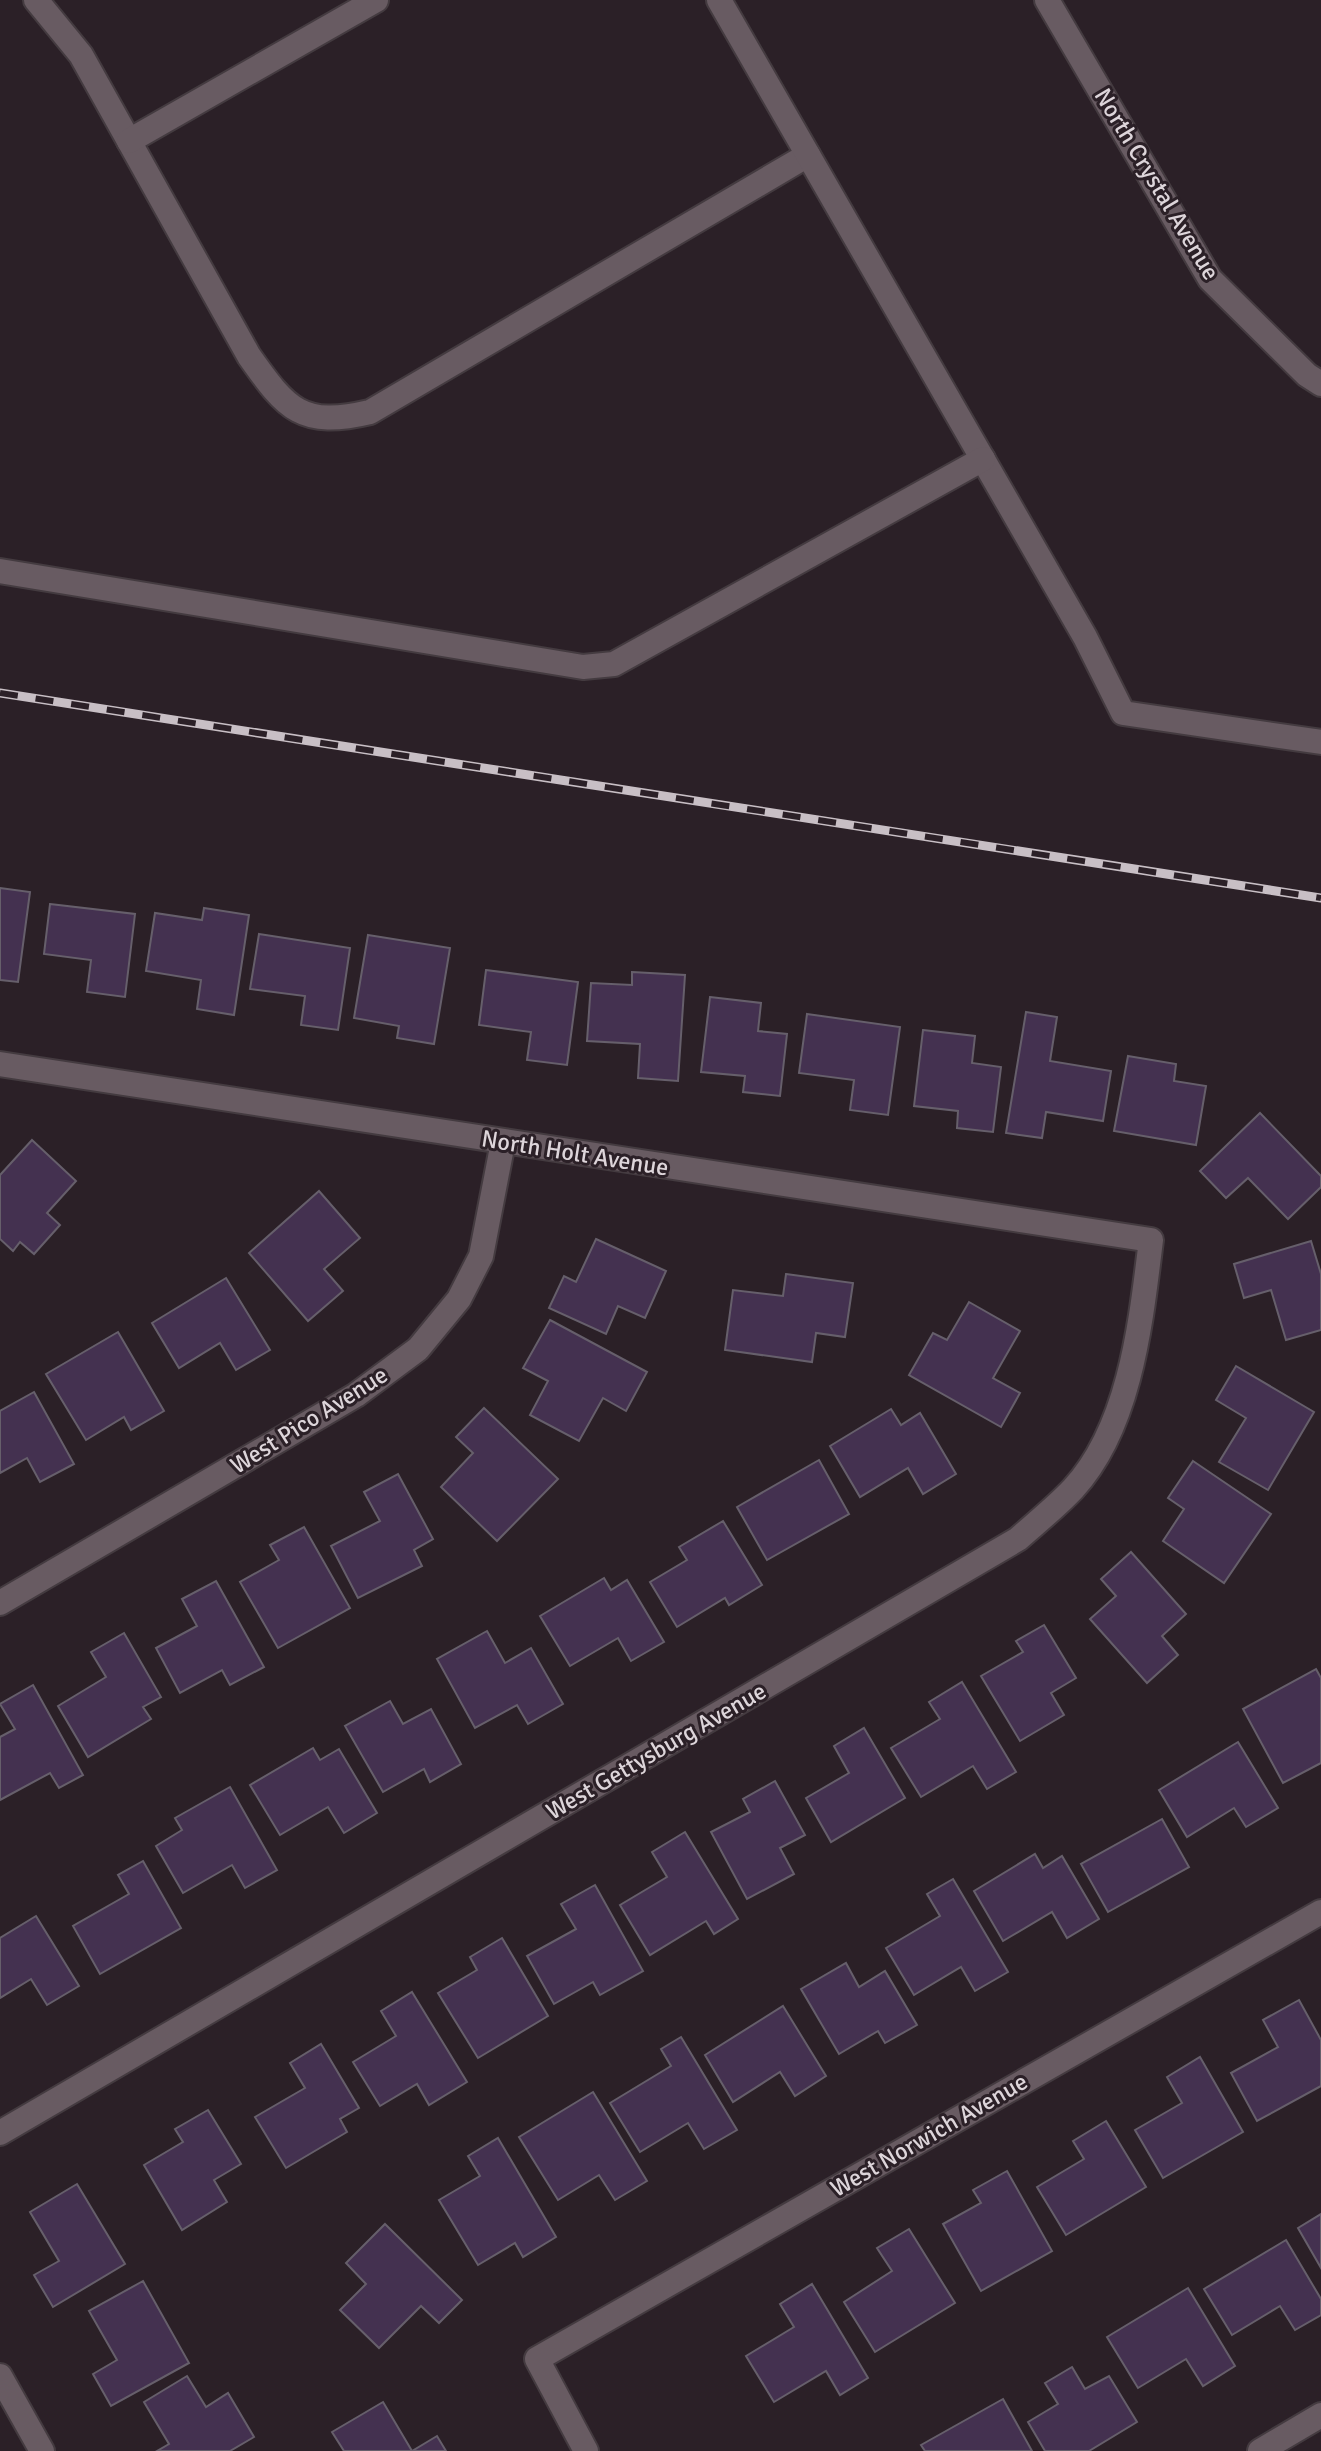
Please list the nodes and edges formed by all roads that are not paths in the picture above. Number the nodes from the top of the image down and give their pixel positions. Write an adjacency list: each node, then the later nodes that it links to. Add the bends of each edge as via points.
1 (36, 0): 5 (street, via 81,55)
2 (376, 0): 5 (street)
3 (719, 0): 6 (street)
4 (1047, 0): 7 (street, North Crystal Avenue, via 1210,279)
5 (129, 141): 6 (street, via 274,392 302,414 334,421 370,412)
6 (808, 155): 8 (street)
7 (1321, 384)
8 (983, 459): 9 (street, via 614,664 583,667); 10 (street, via 1123,713)
9 (0, 571)
10 (1321, 742)
11 (0, 1064): 12 (street, North Holt Avenue)
12 (503, 1142): 13 (street, North Holt Avenue); 14 (street, West Pico Avenue, via 481,1256 459,1299 418,1349 356,1395)
13 (1151, 1240): 16 (street, West Gettysburg Avenue, via 1138,1342 1112,1426 1075,1487 1018,1539)
14 (0, 1603)
15 (1321, 1912): 20 (street, West Norwich Avenue, via 537,2359)
16 (0, 2133)
17 (0, 2376): 19 (street)
18 (1321, 2415): 21 (street)
19 (42, 2451)
20 (586, 2451)
21 (1260, 2451)

